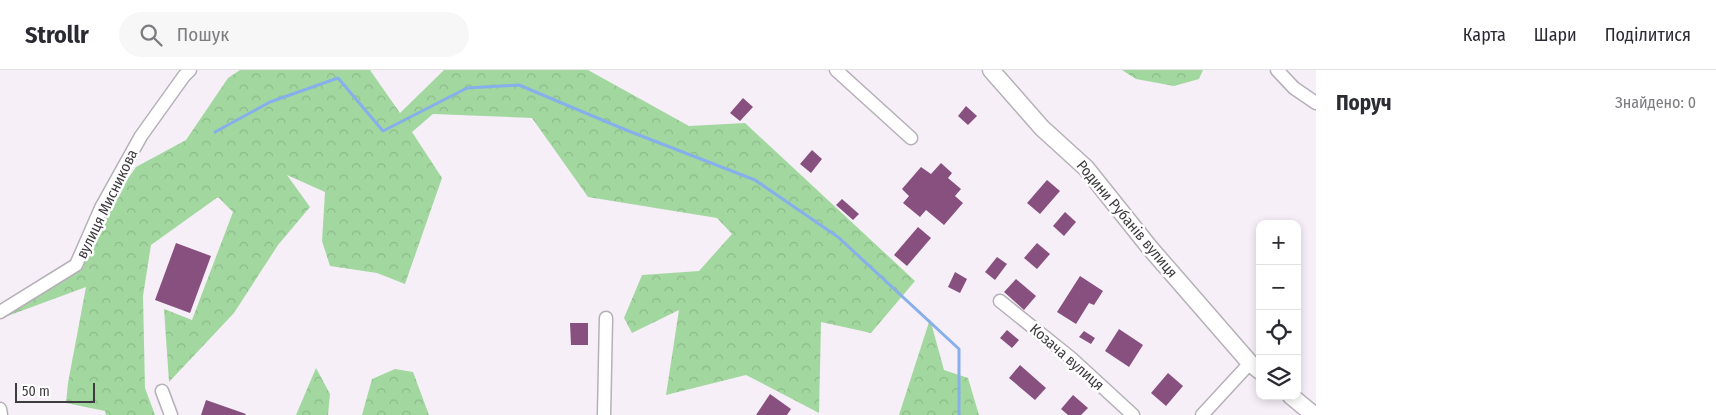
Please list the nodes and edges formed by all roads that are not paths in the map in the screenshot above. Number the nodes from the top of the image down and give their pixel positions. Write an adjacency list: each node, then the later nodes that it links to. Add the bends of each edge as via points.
1 (190, 70): 8 (street, вулиця Мисникова, via 141,136 101,208 76,266)
2 (836, 70): 6 (street)
3 (992, 70): 10 (street, Родини Рубанів вулиця, via 1042,128 1086,168 1150,248)
4 (1277, 70): 5 (street, via 1294,88)
5 (1316, 103)
6 (911, 138)
7 (1000, 301): 17 (street, Козача вулиця, via 1071,358)
8 (0, 312)
9 (606, 318): 16 (street)
10 (1255, 367): 18 (street)
11 (162, 391): 15 (street)
12 (1296, 400): 19 (street)
13 (0, 409): 14 (street)
14 (1, 415)
15 (171, 415)
16 (604, 415)
17 (1133, 415)
18 (1202, 415)
19 (1314, 415)

